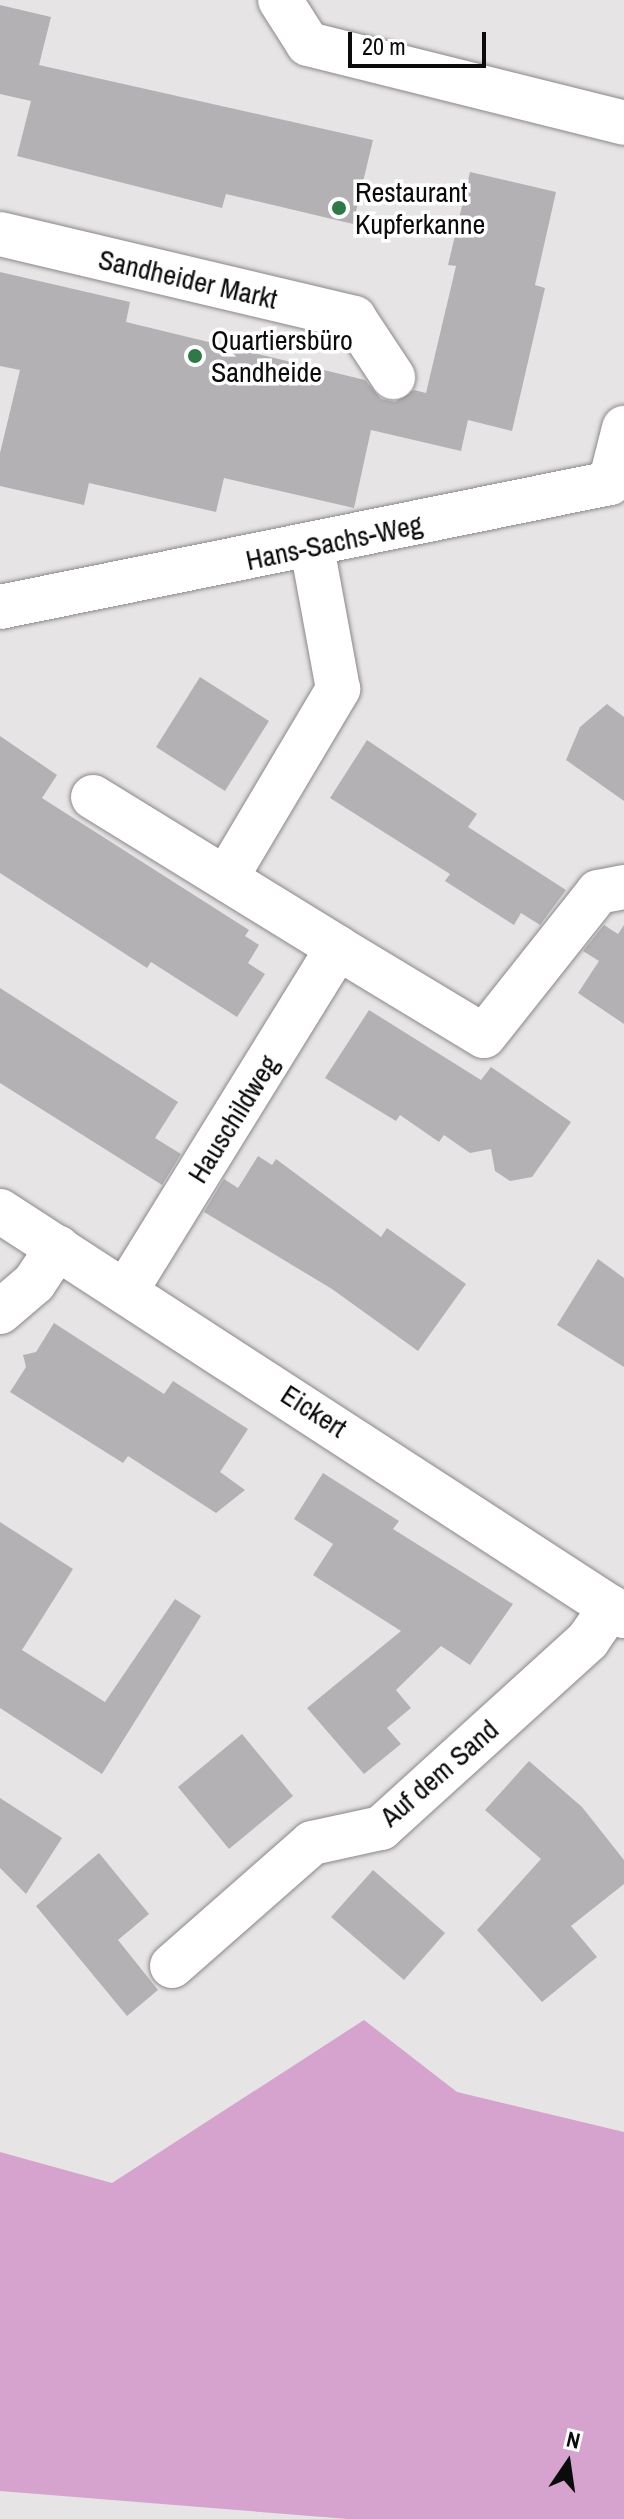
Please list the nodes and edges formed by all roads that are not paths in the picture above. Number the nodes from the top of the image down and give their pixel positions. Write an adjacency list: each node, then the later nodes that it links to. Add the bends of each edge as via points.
1 (280, 0): 2 (street, via 308,44)
2 (624, 123)
3 (0, 234): 4 (street, Sandheider Markt, via 354,318)
4 (393, 377)
5 (624, 428): 6 (street, Hans-Sachs-Weg, via 610,483)
6 (312, 547): 7 (street, Hans-Sachs-Weg); 9 (street, via 338,689)
7 (0, 607)
8 (93, 797): 9 (street)
9 (226, 878): 11 (street)
10 (624, 887): 11 (street, via 598,892 484,1036)
11 (338, 948): 14 (street, Hauschildweg)
12 (0, 1211): 13 (street, Eickert)
13 (58, 1247): 14 (street, Eickert); 15 (street, via 34,1283)
14 (127, 1289): 16 (street, Eickert)
15 (0, 1312)
16 (617, 1612): 17 (street, Auf dem Sand, via 381,1828 312,1843)
17 (172, 1966)

